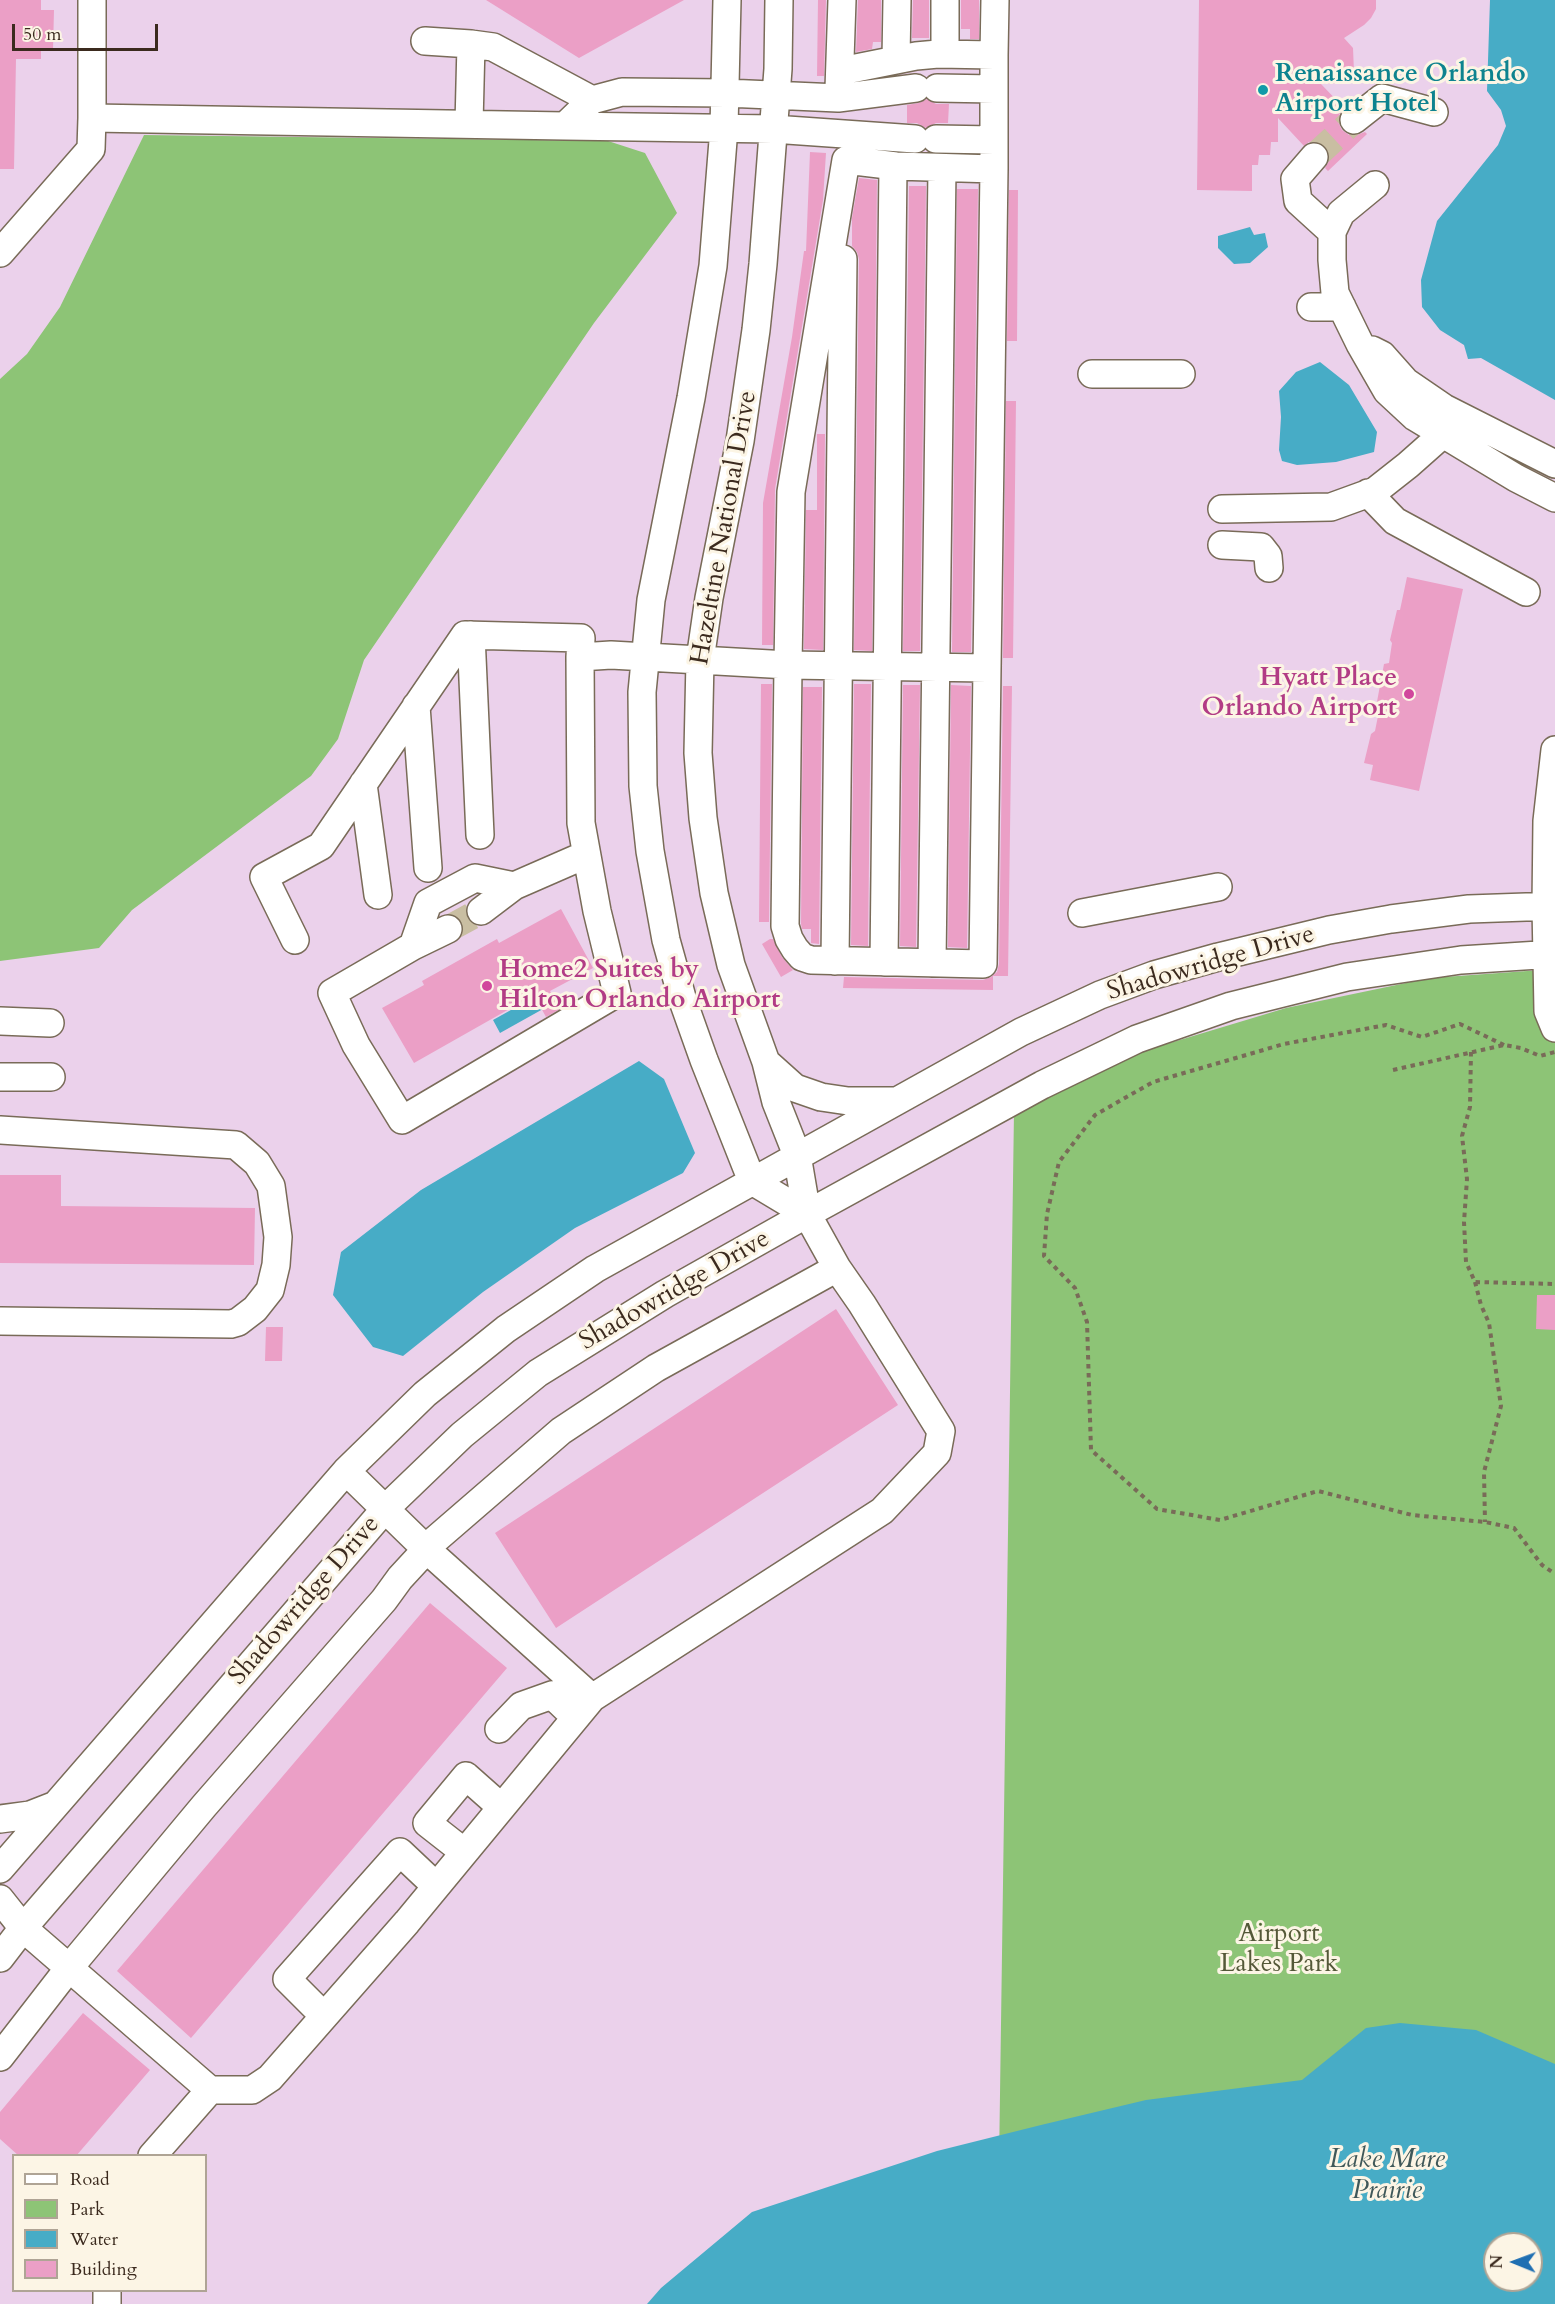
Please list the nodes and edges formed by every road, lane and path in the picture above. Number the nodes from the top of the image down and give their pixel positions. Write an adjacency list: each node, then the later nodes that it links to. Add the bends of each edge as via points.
1 (92, 0): 20 (street)
2 (727, 0): 15 (street)
3 (778, 0): 16 (street, Hazeltine National Drive)
4 (842, 0): 13 (street)
5 (897, 0): 12 (street)
6 (945, 0): 10 (street)
7 (995, 0): 11 (street)
8 (425, 41): 9 (street)
9 (471, 44): 18 (street, via 492,47); 22 (street)
10 (945, 54): 11 (street); 12 (street)
11 (994, 55): 14 (street)
12 (896, 59): 13 (street)
13 (841, 71): 17 (street)
14 (994, 89): 17 (street, via 927,88); 27 (street)
15 (726, 93): 16 (street); 18 (street, via 622,92); 24 (street)
16 (776, 96): 17 (street); 25 (street, Hazeltine National Drive)
17 (838, 98): 26 (street)
18 (592, 100): 23 (street)
19 (1434, 112): 21 (street, via 1383,98)
20 (92, 118): 22 (street); 35 (street, via 91,150)
21 (1354, 120)
22 (469, 124): 23 (street)
23 (565, 126): 24 (street)
24 (724, 128): 25 (street); 50 (street, via 709,296 654,581)
25 (773, 129): 26 (street); 51 (street, Hazeltine National Drive, via 764,264 751,367)
26 (837, 133): 27 (street); 30 (street)
27 (994, 140): 32 (street)
28 (1314, 157): 34 (street, via 1295,179 1298,201)
29 (893, 166): 30 (street); 31 (street); 54 (street)
30 (845, 167): 52 (street, via 791,492); 53 (street)
31 (942, 168): 32 (street); 55 (street)
32 (994, 170): 56 (street)
33 (1375, 185): 34 (street, via 1341,213)
34 (1332, 232): 37 (street, via 1335,293)
35 (0, 253)
36 (1311, 307): 37 (street)
37 (1342, 307): 40 (street, via 1387,391 1415,417)
38 (1092, 374): 39 (street)
39 (1181, 374)
40 (1448, 423): 41 (street); 42 (street, via 1408,465); 43 (street, via 1516,478)
41 (1555, 464)
42 (1368, 493): 44 (street, via 1331,507); 47 (street, via 1395,521)
43 (1555, 498)
44 (1222, 509)
45 (1222, 545): 46 (street, via 1261,547 1268,556)
46 (1269, 568)
47 (1526, 592)
48 (471, 635): 49 (street, via 581,638); 57 (street, via 465,635); 60 (street)
49 (580, 657): 50 (street); 61 (street, via 581,823)
50 (644, 657): 51 (street); 89 (street, via 643,786 660,911 683,1001)
51 (700, 660): 52 (street); 82 (street, Hazeltine National Drive, via 699,762 710,873 731,965)
52 (788, 665): 53 (street); 73 (street, via 785,926 802,957)
53 (839, 666): 54 (street); 73 (street)
54 (888, 666): 55 (street); 74 (street)
55 (935, 667): 56 (street); 75 (street)
56 (987, 668): 75 (street, via 983,964)
57 (416, 706): 59 (street); 62 (street)
58 (1555, 750): 66 (street, via 1547,822)
59 (363, 784): 65 (street); 70 (street, via 321,846 264,877)
60 (480, 835)
61 (585, 855): 63 (street); 71 (street, via 617,993 402,1120 356,1045 332,993)
62 (428, 868)
63 (514, 886): 67 (street); 71 (street, via 475,878 428,903)
64 (1218, 887): 68 (street)
65 (378, 895)
66 (1550, 906): 72 (street); 86 (street, Shadowridge Drive, via 1469,909 1363,923 1154,975 1046,1020)
67 (481, 911)
68 (1082, 913)
69 (448, 929): 71 (street)
70 (295, 940)
71 (413, 946)
72 (1551, 955): 78 (street, via 1548,1011); 90 (street, Shadowridge Drive, via 1461,960 1369,972 1268,995 1198,1017 1073,1069)
73 (835, 961): 74 (street)
74 (884, 962): 75 (street)
75 (932, 963)
76 (0, 1022): 77 (street)
77 (50, 1023)
78 (1555, 1028)
79 (1504, 1045): 80 (path); 81 (path, via 1540,1056); 97 (path, via 1460,1024 1422,1037 1386,1025 1284,1044 1153,1082 1095,1115 1059,1162 1047,1214 1044,1256 1075,1288 1087,1323 1091,1450 1157,1509 1220,1520 1318,1491 1412,1515)
80 (1471, 1052): 83 (path); 92 (path, via 1470,1107 1462,1136 1467,1179 1466,1262)
81 (1555, 1052)
82 (766, 1062): 86 (street, via 795,1088 821,1097); 88 (street, Hazeltine National Drive, via 776,1102)
83 (1394, 1070)
84 (0, 1077): 85 (street)
85 (51, 1077)
86 (896, 1101): 88 (street, Shadowridge Drive)
87 (0, 1130): 94 (street, via 236,1145 257,1162 271,1186 278,1237 270,1290 247,1317 231,1324)
88 (797, 1155): 89 (street, Shadowridge Drive); 90 (street, Hazeltine National Drive)
89 (752, 1181): 90 (street); 95 (street, Shadowridge Drive, via 595,1269 506,1329 425,1394)
90 (807, 1214): 91 (street); 96 (street, Shadowridge Drive, via 648,1304 538,1373 462,1435)
91 (837, 1268): 98 (street, via 656,1368 561,1431); 100 (street, via 941,1431 937,1453 882,1511)
92 (1475, 1282): 93 (path); 97 (path, via 1489,1323 1502,1406 1484,1472)
93 (1555, 1284)
94 (0, 1321)
95 (346, 1471): 96 (street); 102 (street, Shadowridge Drive)
96 (385, 1509): 98 (street); 109 (street, Shadowridge Drive)
97 (1485, 1522): 99 (path, via 1514,1528 1542,1565)
98 (426, 1549): 100 (street); 111 (street)
99 (1555, 1574)
100 (584, 1707): 101 (street, via 552,1695 521,1706); 103 (street)
101 (500, 1729)
102 (54, 1805): 104 (street, via 30,1815); 106 (street, Shadowridge Drive)
103 (501, 1807): 105 (street); 105 (street, via 466,1776 427,1822)
104 (0, 1819)
105 (464, 1852): 107 (street)
106 (0, 1869)
107 (436, 1886): 112 (street); 112 (street, via 400,1852 287,1979)
108 (0, 1899): 109 (street)
109 (23, 1928): 110 (street, Shadowridge Drive); 111 (street)
110 (0, 1958)
111 (69, 1968): 113 (street); 114 (street)
112 (324, 2016): 114 (street, via 270,2078 252,2090)
113 (0, 2057)
114 (210, 2090): 115 (street)
115 (155, 2154)

